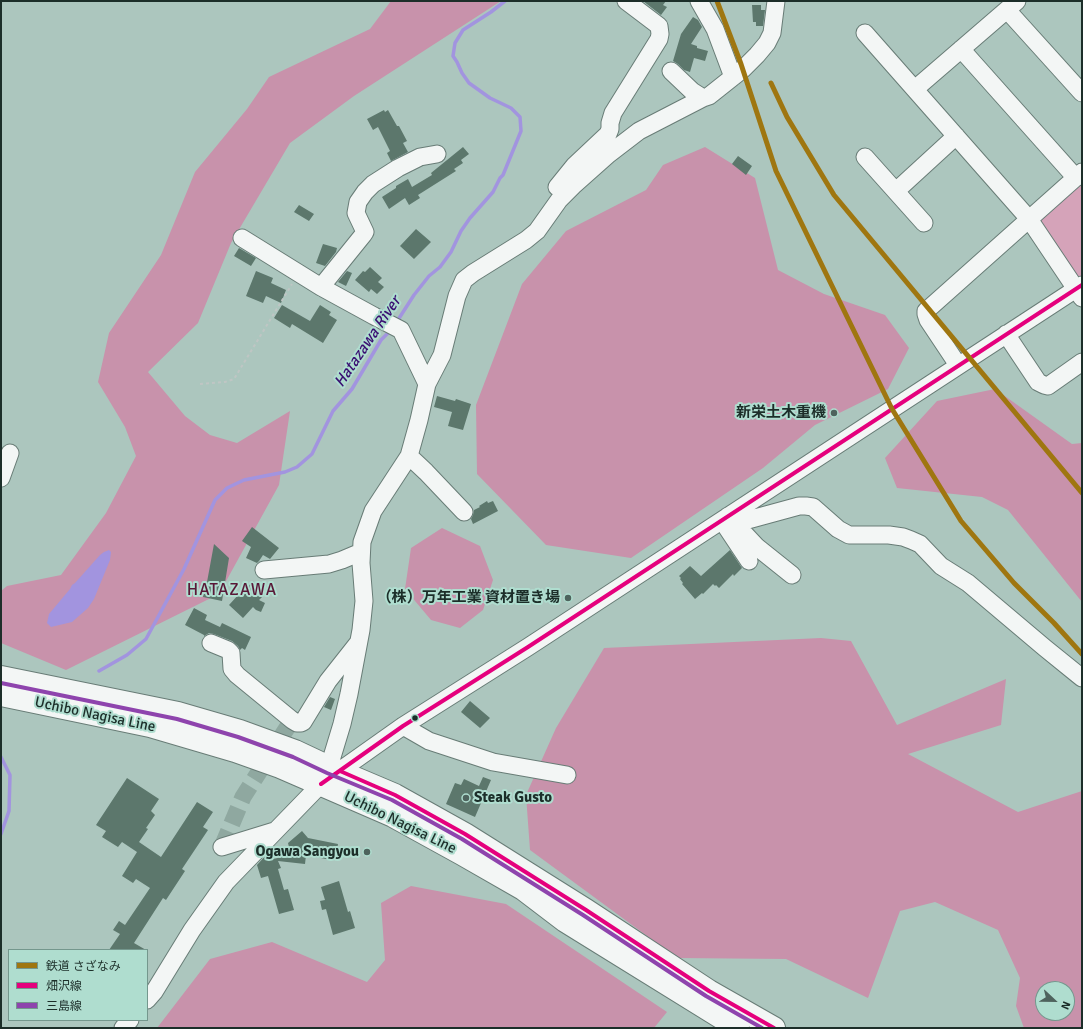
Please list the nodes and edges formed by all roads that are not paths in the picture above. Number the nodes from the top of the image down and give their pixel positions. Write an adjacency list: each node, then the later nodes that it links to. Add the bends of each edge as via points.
1 (626, 1): 16 (street, via 659,26 659,38 613,113 608,134 574,166)
2 (699, 1): 8 (street, via 715,29)
3 (776, 1): 8 (street, via 772,33 767,43)
4 (1012, 5): 6 (street); 10 (street)
5 (865, 33): 9 (street)
6 (961, 49): 9 (street); 15 (street)
7 (671, 72): 11 (street)
8 (733, 77): 11 (street, via 710,96)
9 (915, 90): 12 (street)
10 (1082, 93)
11 (703, 98): 26 (street, via 639,131 573,186 559,200 537,231 464,280 457,296 442,355)
12 (956, 136): 17 (street); 18 (street)
13 (437, 154): 21 (street, via 420,157 398,168 365,192 358,202 356,213 365,232)
14 (865, 157): 17 (street)
15 (1079, 175): 18 (street)
16 (557, 187)
17 (896, 191): 19 (street)
18 (1029, 219): 22 (street); 25 (street, via 926,311 928,320)
19 (924, 223)
20 (242, 238): 21 (street)
21 (321, 286): 26 (street, via 401,330)
22 (1080, 291): 23 (street)
23 (1006, 334): 24 (street, via 1038,382 1044,385 1048,386); 25 (street)
24 (1082, 362)
25 (958, 365): 31 (street)
26 (427, 384): 28 (street)
27 (10, 453): 29 (street)
28 (409, 456): 30 (street); 32 (street, via 374,511 362,542)
29 (1, 478)
30 (464, 512)
31 (727, 516): 33 (street); 35 (street, via 757,547); 39 (street, via 744,521 806,506 813,507 838,529 849,535 889,535 912,540); 41 (street)
32 (361, 552): 34 (street, via 329,564); 36 (street, via 364,601)
33 (749, 561)
34 (264, 570)
35 (792, 575)
36 (359, 641): 37 (street, via 328,681 301,723 292,720 237,675 232,669 231,653); 42 (street)
37 (211, 643)
38 (1, 677): 42 (highway, Uchibo Nagisa Line, via 178,713 240,731 295,750)
39 (1082, 678)
40 (1, 695): 42 (highway, Uchibo Nagisa Line, via 150,726 280,767)
41 (403, 726): 42 (street); 43 (street, via 429,741 493,762)
42 (330, 774): 44 (street); 47 (highway, Uchibo Nagisa Line, via 393,816 523,889 565,921); 48 (highway, Uchibo Nagisa Line, via 395,795 465,834 709,991)
43 (567, 775)
44 (276, 830): 45 (street); 46 (street, via 226,882)
45 (222, 847)
46 (148, 999)
47 (738, 1028)
48 (774, 1028)

